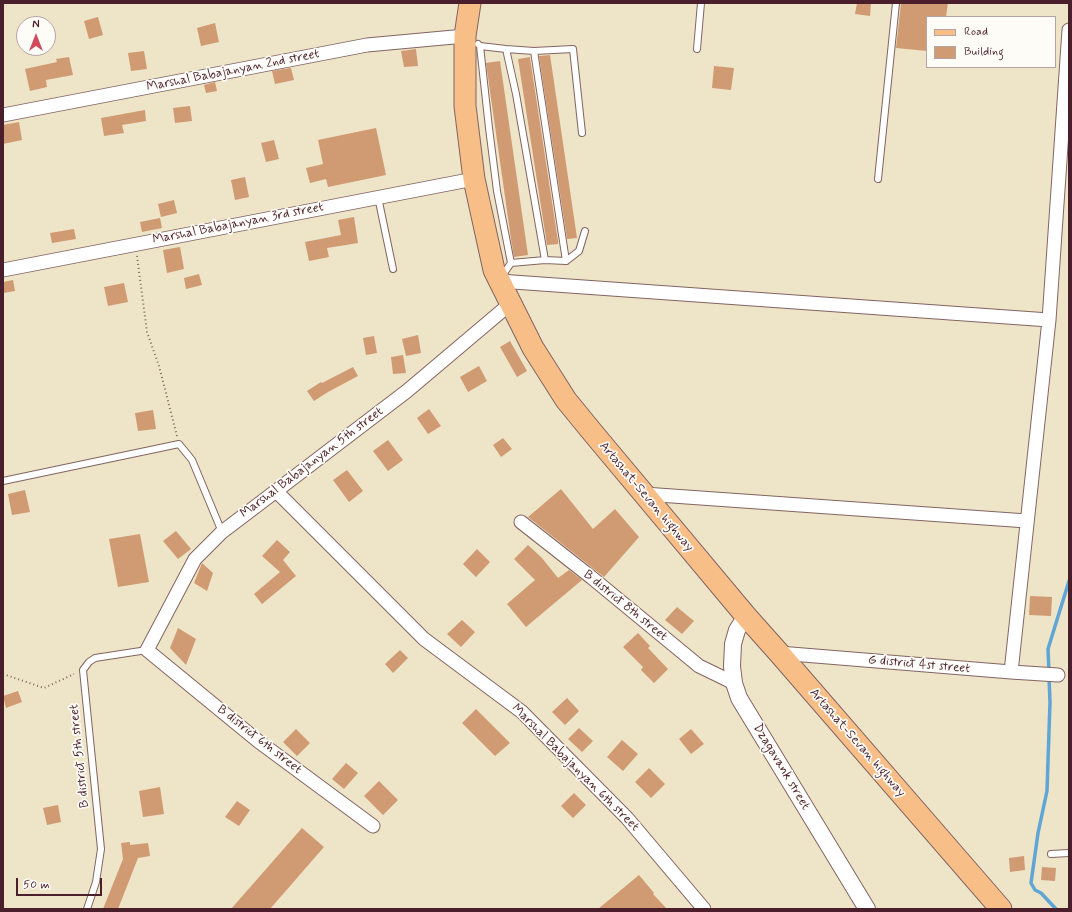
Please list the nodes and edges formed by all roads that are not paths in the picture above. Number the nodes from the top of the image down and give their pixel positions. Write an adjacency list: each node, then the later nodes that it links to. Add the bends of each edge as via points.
1 (470, 3): 5 (main road, Artashat-Sevan highway)
2 (701, 3): 7 (lane)
3 (896, 3): 12 (lane)
4 (1069, 30): 22 (street)
5 (473, 41): 6 (lane); 9 (street, Marshal Babajanyan 2nd street, via 367,45); 11 (main road, Artashat-Sevan highway, via 465,106); 17 (lane)
6 (506, 49): 8 (lane); 15 (lane)
7 (697, 49)
8 (534, 51): 10 (lane, via 572,48); 16 (lane)
9 (3, 115)
10 (582, 133)
11 (474, 179): 13 (street, Marshal Babajanyan 3rd street); 20 (main road, Artashat-Sevan highway, via 494,270)
12 (878, 179)
13 (378, 197): 18 (lane); 19 (street, Marshal Babajanyan 3rd street)
14 (585, 231): 16 (lane, via 578,251)
15 (545, 260): 16 (lane); 17 (lane)
16 (566, 261)
17 (511, 262): 20 (lane)
18 (393, 269)
19 (3, 270)
20 (499, 281): 21 (main road, Artashat-Sevan highway); 22 (street)
21 (510, 304): 24 (street, Marshal Babajanyan 5th street, via 407,391); 25 (main road, Artashat-Sevan highway, via 533,348 566,400)
22 (1049, 320): 26 (street)
23 (3, 481): 28 (lane, via 179,444 192,460)
24 (276, 491): 28 (street, Marshal Babajanyan 5th street); 39 (street, Marshal Babajanyan 6th street, via 424,639 522,712 627,818)
25 (644, 494): 26 (street); 29 (main road, Artashat-Sevan highway)
26 (1027, 521): 32 (street)
27 (521, 522): 34 (street, B district 8th street, via 699,666)
28 (222, 532): 30 (street, Marshal Babajanyan 5th street, via 196,559)
29 (746, 616): 31 (main road, Artashat-Sevan highway); 34 (street, Dzagavank street, via 737,630 733,644)
30 (147, 650): 35 (street, B district 6th street, via 258,741); 38 (lane, B district 5th street, via 95,658 83,670 101,849 96,882)
31 (779, 653): 32 (street, G district 4st street); 41 (main road, Artashat-Sevan highway)
32 (1010, 672): 33 (street, G district 4st street)
33 (1058, 675)
34 (734, 683): 40 (street, Dzagavank street, via 739,698)
35 (373, 826)
36 (1069, 853): 37 (lane)
37 (1051, 854)
38 (87, 909)
39 (704, 909)
40 (867, 909)
41 (1001, 909)

